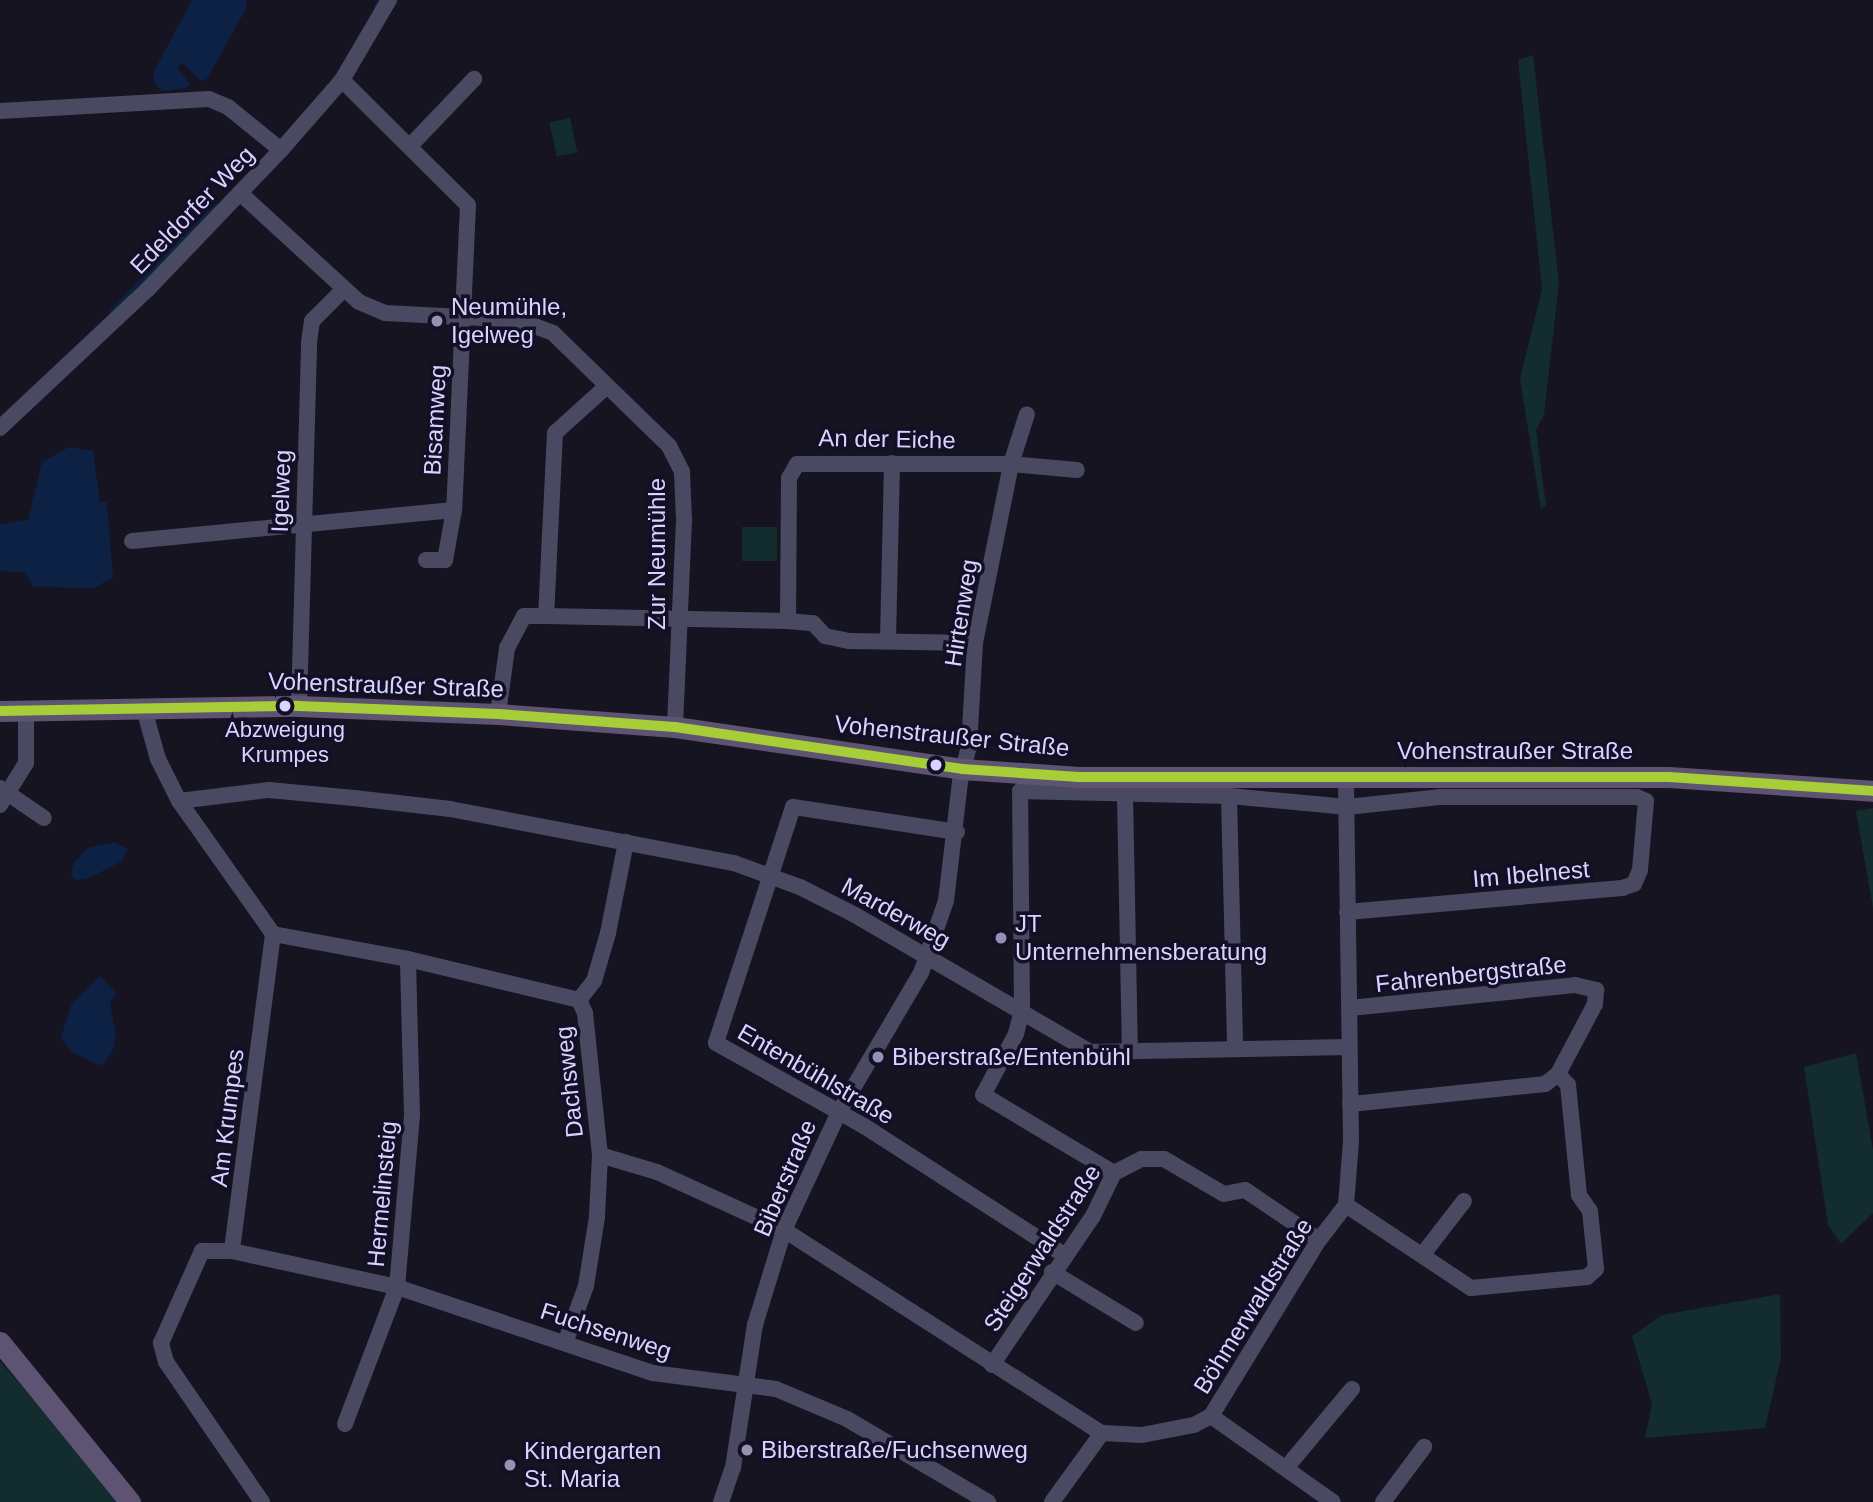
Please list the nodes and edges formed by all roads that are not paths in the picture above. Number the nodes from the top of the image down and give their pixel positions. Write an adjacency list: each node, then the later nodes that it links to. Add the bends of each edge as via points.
1 (389, 0): 3 (street, Edeldorfer Weg)
2 (474, 79): 5 (street)
3 (342, 80): 5 (street, Bisamweg); 6 (street, Edeldorfer Weg)
4 (0, 111): 6 (street, via 209,99 228,107)
5 (410, 146): 9 (street, Bisamweg, via 468,205)
6 (281, 150): 7 (street, Edeldorfer Weg)
7 (240, 193): 8 (street, Zur Neumühle); 12 (street, Edeldorfer Weg, via 148,289)
8 (343, 290): 9 (street, Zur Neumühle, via 385,313); 17 (street, Igelweg, via 312,321)
9 (463, 318): 10 (street, Zur Neumühle, via 518,320 553,333); 16 (street, Bisamweg)
10 (607, 386): 20 (street, via 555,433); 21 (street, Zur Neumühle, via 669,446 682,472)
11 (1027, 414): 14 (street, Hirtenweg)
12 (0, 428)
13 (892, 463): 14 (street, An der Eiche); 22 (street, An der Eiche, via 805,461 793,469 789,478); 23 (street)
14 (1011, 464): 15 (street); 24 (street, Hirtenweg)
15 (1077, 470)
16 (454, 510): 17 (street, Bisamweg); 19 (street, Bisamweg, via 452,563)
17 (303, 524): 18 (street, Bisamweg); 25 (street, Igelweg)
18 (132, 541)
19 (426, 560)
20 (546, 616): 21 (street); 29 (street, via 524,616 507,648)
21 (680, 619): 22 (street); 30 (street, Zur Neumühle)
22 (788, 621): 23 (street, via 813,622 825,636 849,641)
23 (888, 640): 24 (street)
24 (975, 643): 31 (street, Hirtenweg, via 969,747)
25 (299, 706): 26 (main road, Vohenstraußer Straße); 29 (main road, Vohenstraußer Straße)
26 (144, 709): 28 (main road, Vohenstraußer Straße); 37 (street, via 158,759)
27 (0, 710): 28 (main road, Vohenstraußer Straße)
28 (26, 710): 34 (street, via 26,764)
29 (498, 714): 30 (main road, Vohenstraußer Straße)
30 (676, 727): 31 (main road, Vohenstraußer Straße)
31 (962, 769): 32 (main road, Vohenstraußer Straße, via 1079,777); 41 (street, Biberstraße)
32 (1346, 779): 33 (main road, Vohenstraußer Straße, via 1669,778); 39 (street, Böhmerwaldstraße)
33 (1873, 791)
34 (2, 795): 40 (street)
35 (1125, 795): 36 (street, Vohenstraußer Straße); 50 (street, Vohenstraußer Straße, via 1020,791); 53 (street)
36 (1229, 796): 39 (street, Vohenstraußer Straße); 51 (street)
37 (179, 801): 42 (street, Marderweg, via 270,790 294,792 450,809); 45 (street)
38 (1646, 802): 39 (street, Vohenstraußer Straße, via 1637,797 1441,797); 44 (street, Im Ibelnest, via 1640,870 1634,884)
39 (1347, 807): 44 (street, Böhmerwaldstraße)
40 (44, 818)
41 (957, 832): 43 (street, Entenbühlstraße, via 793,807); 46 (street, Biberstraße, via 946,901)
42 (626, 842): 43 (street, Marderweg, via 703,855); 48 (street, via 594,981)
43 (769, 875): 46 (street, Marderweg); 56 (street, Entenbühlstraße, via 716,1043)
44 (1347, 912): 49 (street, Böhmerwaldstraße)
45 (273, 934): 47 (street, Dachsweg); 63 (street, Am Krumpes)
46 (928, 956): 50 (street, Marderweg); 56 (street, Biberstraße)
47 (408, 959): 48 (street, Dachsweg); 67 (street, Hermelinsteig, via 412,1115)
48 (579, 1000): 57 (street, Dachsweg, via 585,1013)
49 (1350, 1008): 52 (street, Böhmerwaldstraße); 54 (street, Fahrenbergstraße, via 1575,985 1596,990 1595,1004)
50 (1023, 1010): 53 (street, Marderweg, via 1090,1052); 58 (street, via 1016,1034 983,1095)
51 (1235, 1047): 52 (street, Marderweg); 53 (street, Marderweg)
52 (1349, 1047): 55 (street, Böhmerwaldstraße)
53 (1130, 1049)
54 (1558, 1074): 55 (street, via 1545,1084); 64 (street, via 1568,1085 1579,1195 1590,1211 1596,1269 1587,1277 1471,1288)
55 (1350, 1104): 60 (street, Böhmerwaldstraße)
56 (839, 1112): 61 (street, Biberstraße); 65 (street, Entenbühlstraße)
57 (600, 1155): 61 (street, via 657,1172); 70 (street, Dachsweg, via 597,1217 586,1286)
58 (1114, 1173): 62 (street, Steigerwaldstraße, via 1142,1159 1164,1159 1224,1194 1245,1190); 65 (street, Steigerwaldstraße, via 1093,1216)
59 (1464, 1201): 64 (street)
60 (1346, 1205): 62 (street, Böhmerwaldstraße); 64 (street)
61 (784, 1230): 71 (street); 72 (street, Biberstraße, via 755,1325)
62 (1319, 1240): 74 (street, Böhmerwaldstraße)
63 (232, 1251): 67 (street, Fuchsenweg); 80 (street, via 202,1251 161,1343 166,1362)
64 (1423, 1254)
65 (1064, 1255): 66 (street, Steigerwaldstraße)
66 (1052, 1272): 68 (street); 71 (street, Steigerwaldstraße)
67 (397, 1287): 70 (street, Fuchsenweg); 75 (street, Hermelinsteig)
68 (1136, 1323)
69 (0, 1342): 79 (main road)
70 (565, 1343): 72 (street, Fuchsenweg, via 653,1373 700,1383)
71 (992, 1365): 76 (street)
72 (746, 1385): 81 (street, Biberstraße, via 733,1468); 82 (street, Fuchsenweg, via 776,1389 847,1419)
73 (1352, 1390): 78 (street)
74 (1211, 1416): 76 (street, Böhmerwaldstraße, via 1167,1431); 78 (street)
75 (345, 1424)
76 (1102, 1433): 83 (street)
77 (1424, 1447): 85 (street)
78 (1286, 1468): 84 (street)
79 (130, 1502)
80 (262, 1502)
81 (721, 1502)
82 (988, 1502)
83 (1052, 1502)
84 (1333, 1502)
85 (1383, 1502)

